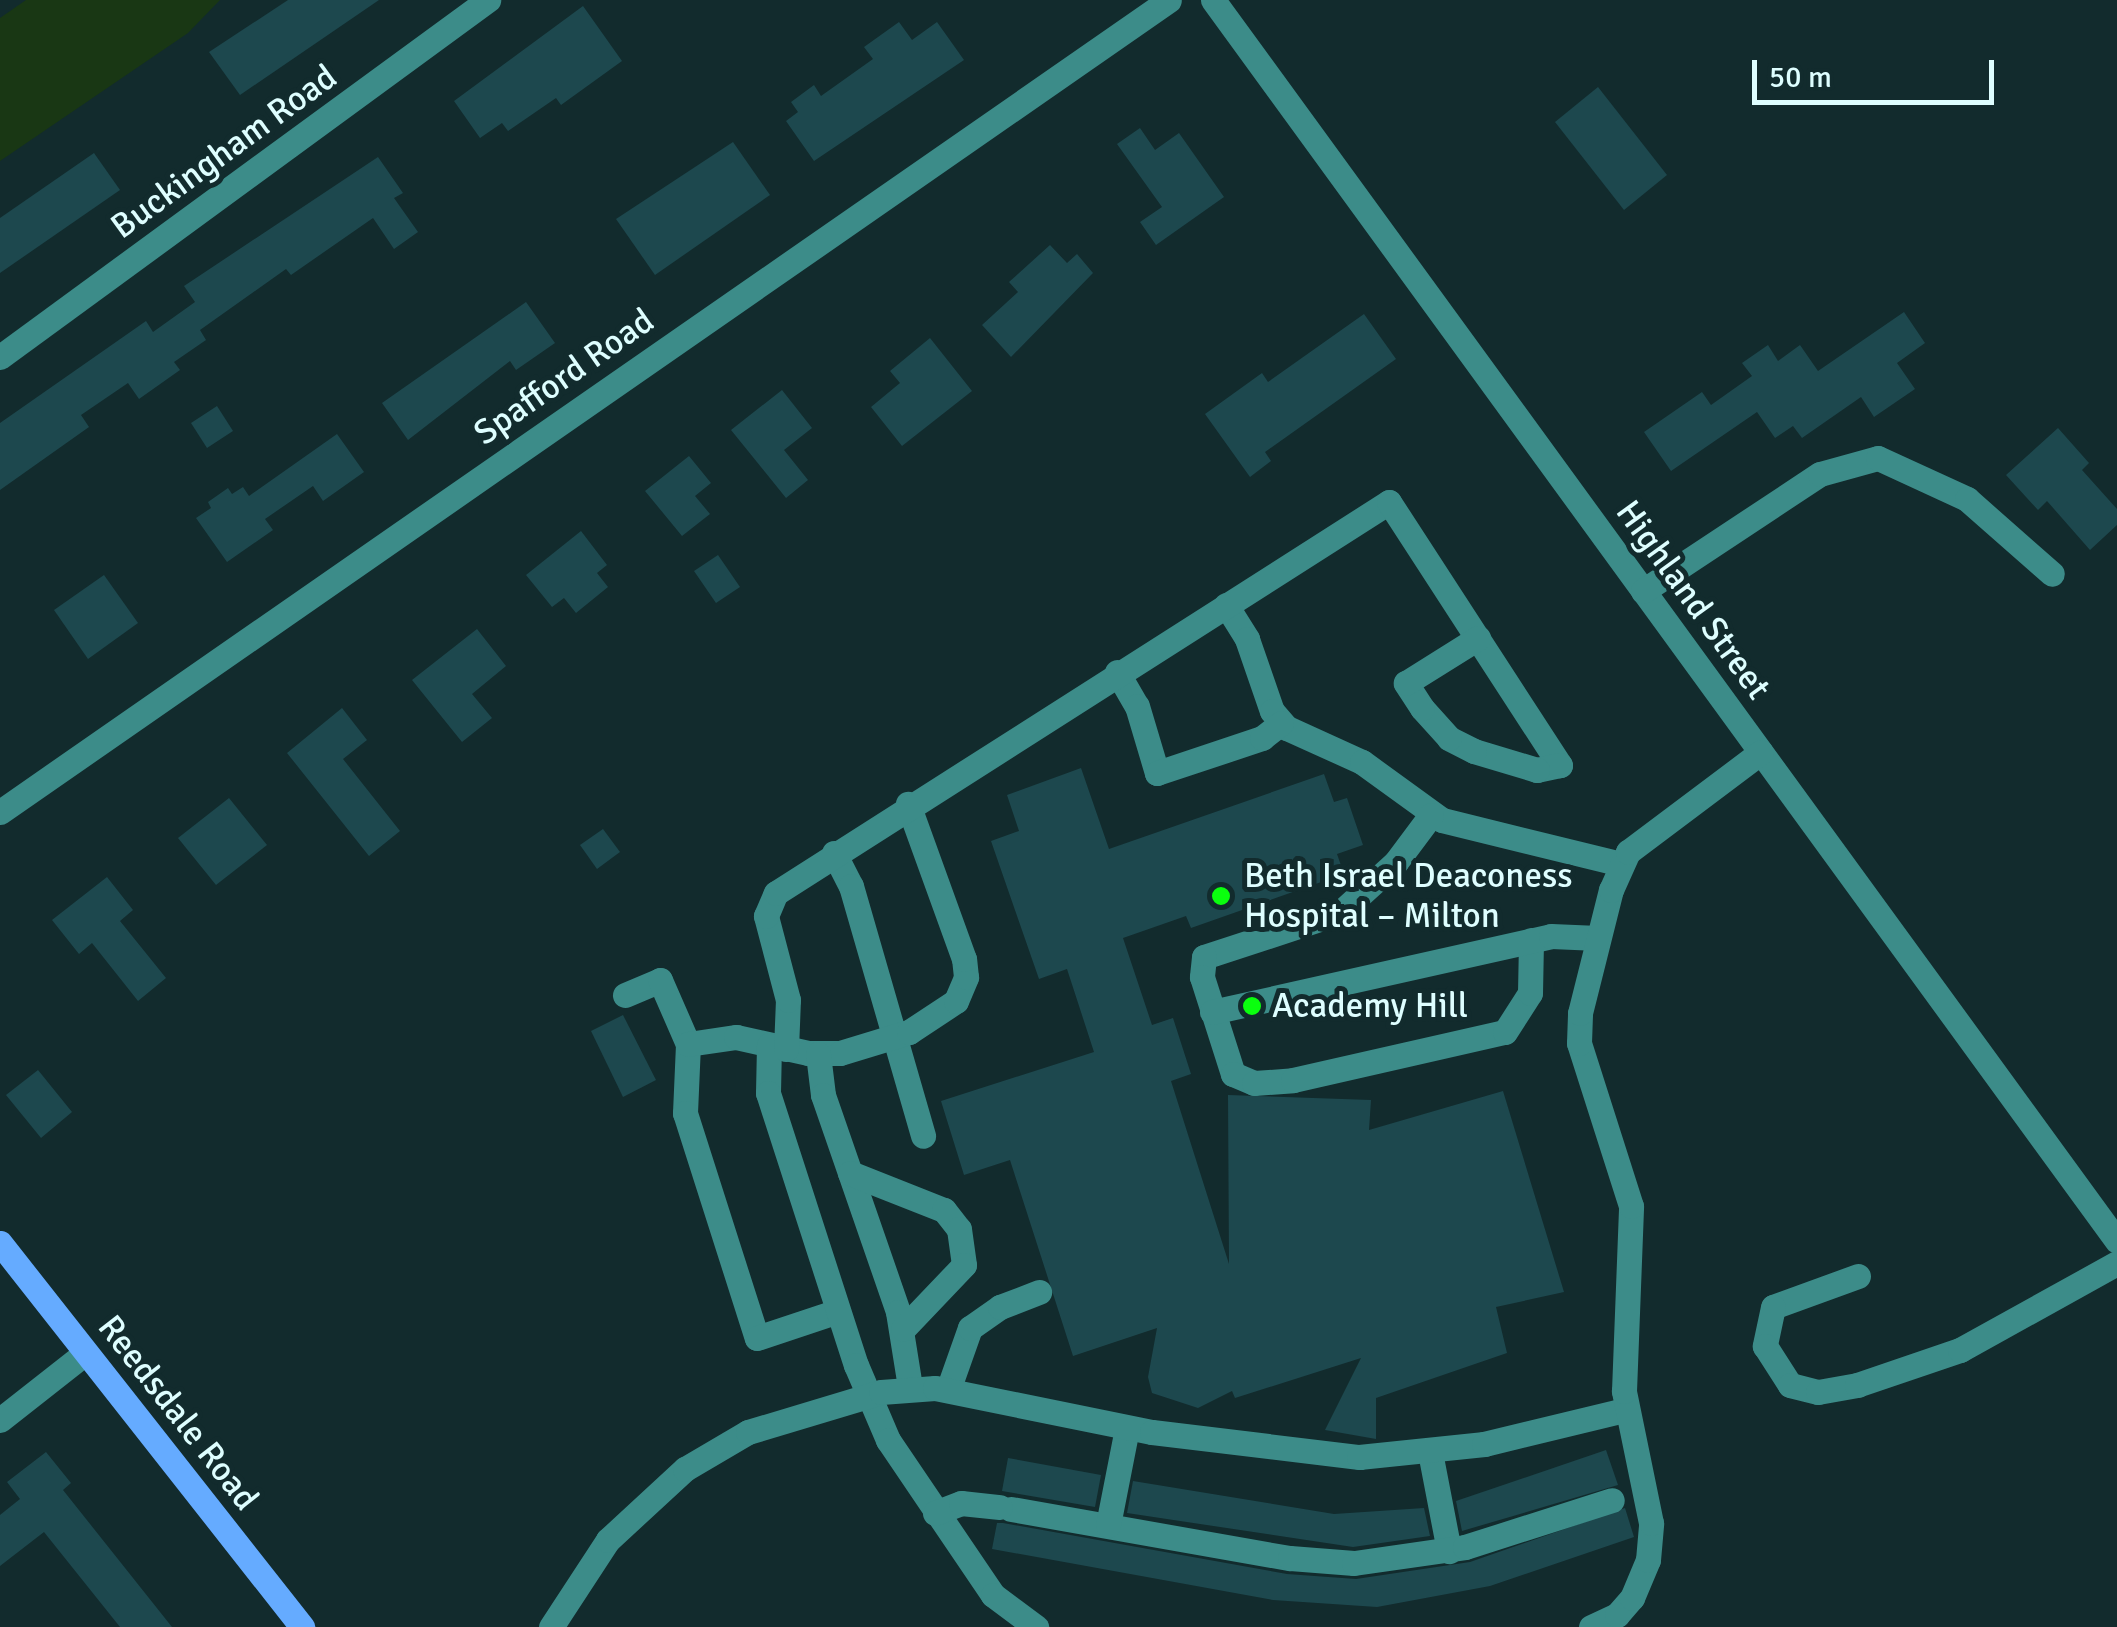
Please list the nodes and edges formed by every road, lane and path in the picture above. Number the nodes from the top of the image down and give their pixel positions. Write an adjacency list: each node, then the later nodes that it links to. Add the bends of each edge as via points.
1 (488, 0): 4 (street, Buckingham Road)
2 (1168, 0): 13 (street, Spafford Road)
3 (1214, 0): 6 (street, Highland Street)
4 (0, 357)
5 (2052, 574): 6 (street, via 1967,500 1878,458 1840,464 1811,478)
6 (1643, 592): 11 (street, Highland Street)
7 (1226, 605): 8 (street, via 1389,502); 9 (street); 10 (street)
8 (1478, 638): 8 (street, via 1406,683 1422,708 1448,738 1474,751 1538,770 1560,765)
9 (1117, 672): 10 (street, via 1137,706 1157,773 1262,738); 12 (street)
10 (1281, 723): 14 (street, via 1362,762)
11 (1761, 752): 16 (street, via 1644,834); 27 (street, Highland Street)
12 (908, 804): 15 (street); 21 (street, via 966,977 947,1011)
13 (0, 812)
14 (1431, 815): 16 (street); 20 (street, via 1396,862 1341,912 1204,957 1200,970)
15 (834, 853): 21 (street, via 852,886); 23 (street, via 783,886 767,907 790,1009)
16 (1621, 864): 17 (street)
17 (1598, 938): 18 (street, via 1563,934); 38 (street, via 1578,1033 1632,1219)
18 (1531, 940): 20 (street); 20 (street, via 1530,992 1514,1026 1496,1036 1254,1083 1230,1068)
19 (626, 995): 22 (street, via 660,980)
20 (1212, 1012)
21 (896, 1037): 24 (street); 25 (street)
22 (688, 1044): 23 (street, via 724,1037); 32 (street, via 687,1124 757,1338)
23 (778, 1047): 24 (street); 32 (street, via 768,1092)
24 (818, 1054): 26 (street, via 822,1095)
25 (923, 1136)
26 (850, 1173): 33 (street); 33 (street, via 944,1210 963,1240 966,1258 959,1273)
27 (2117, 1240)
28 (0, 1242): 34 (main road, Reedsdale Road)
29 (2117, 1263): 30 (street, via 1960,1350 1857,1385 1818,1392 1790,1385 1765,1346 1774,1306)
30 (1858, 1276)
31 (1039, 1292): 36 (street, via 1000,1306 970,1328)
32 (838, 1311): 37 (street)
33 (902, 1329): 35 (street)
34 (85, 1353): 39 (street); 46 (main road, Reedsdale Road)
35 (910, 1387): 36 (street); 37 (street)
36 (948, 1390): 40 (street)
37 (868, 1396): 43 (street, via 899,1461); 47 (street, via 748,1432 685,1470 608,1540)
38 (1625, 1410): 41 (street); 42 (street)
39 (0, 1420)
40 (1128, 1428): 41 (street, via 1325,1455); 44 (street)
41 (1430, 1452): 45 (street)
42 (1626, 1496): 45 (street); 49 (street, via 1651,1536 1644,1574 1626,1608)
43 (935, 1513): 44 (street, via 961,1503); 48 (street, via 992,1594)
44 (1108, 1526): 45 (street, via 1322,1562 1386,1562)
45 (1449, 1551)
46 (302, 1627)
47 (551, 1627)
48 (1036, 1627)
49 (1591, 1627)

